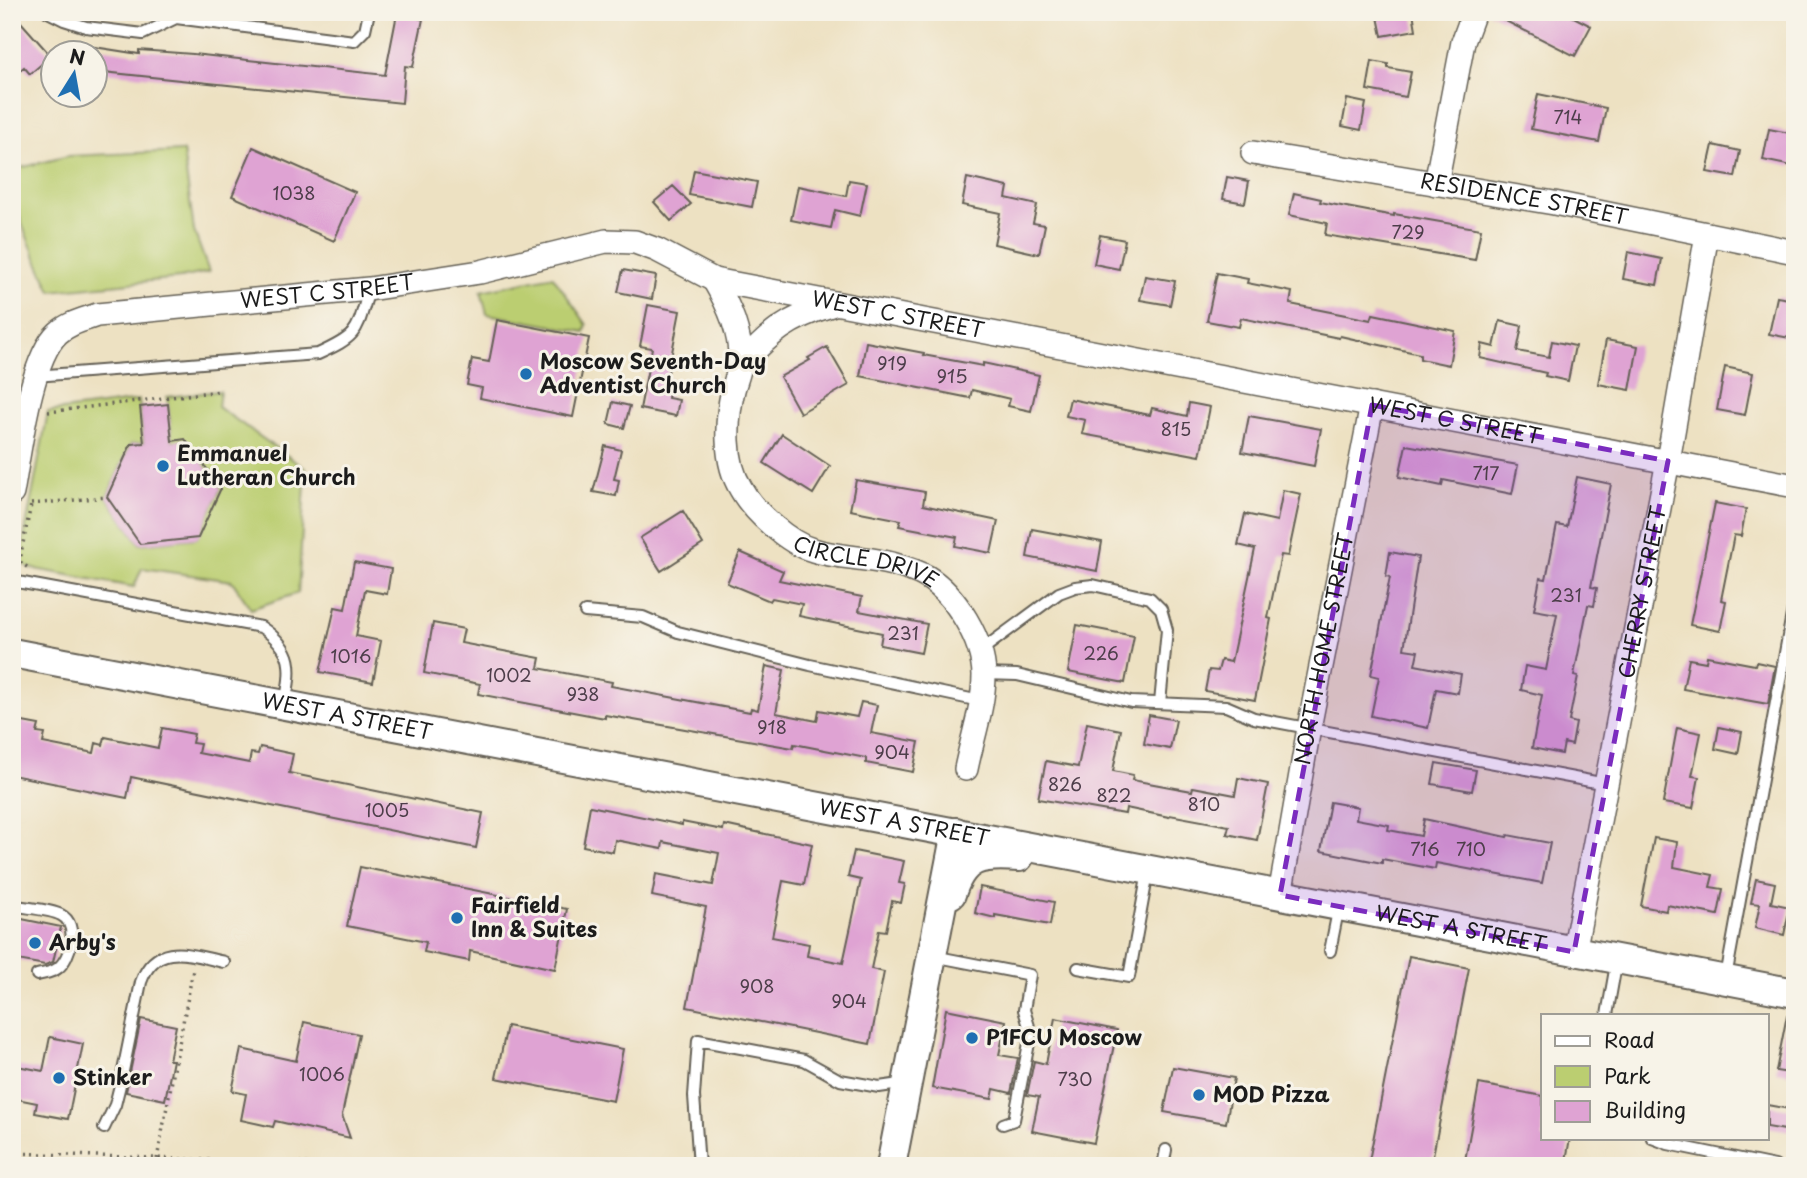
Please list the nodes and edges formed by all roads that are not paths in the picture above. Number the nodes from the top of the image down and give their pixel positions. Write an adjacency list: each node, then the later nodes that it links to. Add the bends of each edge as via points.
1 (48, 12): 2 (lane, via 86,27 143,34 176,18 354,41 365,30)
2 (369, 12)
3 (1474, 12): 5 (street, via 1463,42)
4 (1253, 153): 5 (street, RESIDENCE STREET)
5 (1436, 184): 6 (street, RESIDENCE STREET)
6 (1707, 234): 7 (street, RESIDENCE STREET); 14 (street, CHERRY STREET)
7 (1795, 251)
8 (714, 280): 9 (street, WEST C STREET, via 657,250 606,241 480,272); 10 (street, WEST C STREET); 11 (street, CIRCLE DRIVE, via 728,303)
9 (369, 289): 12 (street, WEST C STREET, via 97,315 56,334); 12 (lane, via 357,327 347,341 318,354)
10 (837, 303): 11 (street, via 802,314); 13 (street, WEST C STREET)
11 (740, 366): 21 (street, CIRCLE DRIVE, via 729,415 729,450 740,489 768,522 811,550 891,564 926,576 968,621)
12 (35, 376): 16 (street, WEST C STREET)
13 (1372, 405): 14 (street, WEST C STREET); 25 (street, NORTH HOME STREET)
14 (1668, 461): 15 (street, WEST C STREET); 27 (street, CHERRY STREET)
15 (1795, 486)
16 (12, 493)
17 (12, 581): 23 (lane, via 261,627 276,637 291,664)
18 (1795, 598): 40 (lane)
19 (585, 612): 22 (lane, via 643,617 678,632 810,665)
20 (12, 653): 23 (street, WEST A STREET)
21 (982, 663): 22 (street, CIRCLE DRIVE); 24 (lane, via 1131,702); 24 (lane, via 1059,593 1074,587 1093,585 1150,598 1161,610 1167,630)
22 (980, 701): 26 (street, CIRCLE DRIVE)
23 (285, 704): 28 (street, WEST A STREET)
24 (1160, 704): 25 (lane, via 1226,706 1254,718)
25 (1310, 728): 27 (lane); 30 (street, NORTH HOME STREET)
26 (966, 769)
27 (1606, 785): 35 (street, CHERRY STREET)
28 (956, 832): 29 (street, WEST A STREET); 33 (street)
29 (1148, 870): 30 (street, WEST A STREET); 33 (street, via 995,855 974,858 957,877); 38 (lane, via 1129,977)
30 (1280, 895): 32 (street, WEST A STREET)
31 (12, 905): 39 (lane, via 62,915 70,923 72,936 64,961 52,972)
32 (1339, 906): 34 (lane); 35 (street, WEST A STREET)
33 (934, 948): 43 (street); 44 (lane, via 1030,975 1024,1010 1031,1033 1014,1120)
34 (1330, 951)
35 (1574, 951): 36 (street, WEST A STREET)
36 (1616, 959): 40 (street, WEST A STREET); 42 (lane)
37 (224, 962): 45 (lane, via 178,953 149,965 141,982 115,1105)
38 (1079, 968)
39 (37, 975)
40 (1726, 981): 41 (street, WEST A STREET)
41 (1795, 993)
42 (1607, 1014)
43 (906, 1083): 48 (lane, via 879,1087 840,1080 804,1060 698,1040 694,1096); 49 (street)
44 (1003, 1124)
45 (104, 1128)
46 (1657, 1140): 51 (lane)
47 (1166, 1150): 50 (lane)
48 (699, 1166)
49 (891, 1166)
50 (1163, 1166)
51 (1775, 1166)

